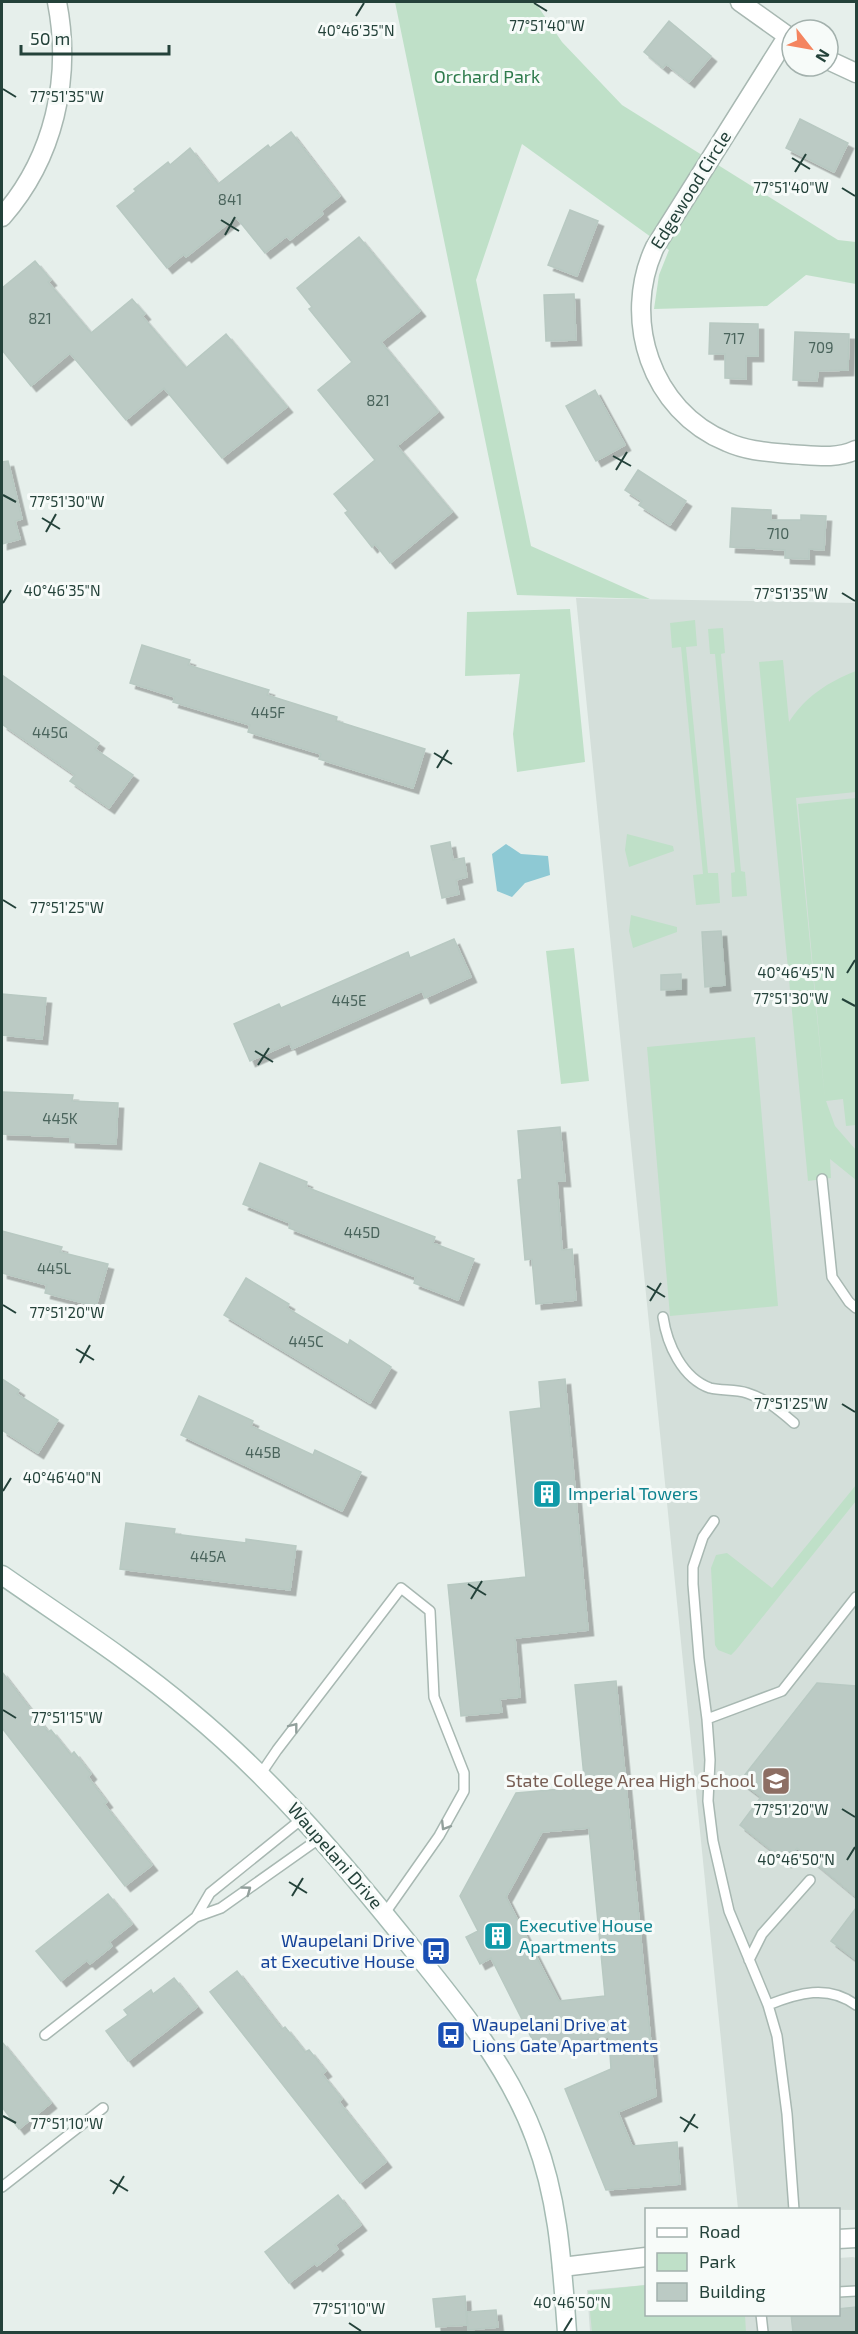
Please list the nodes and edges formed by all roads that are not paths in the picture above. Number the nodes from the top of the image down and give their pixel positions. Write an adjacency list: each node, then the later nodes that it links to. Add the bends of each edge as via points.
1 (57, 2): 7 (street, via 62,28 60,96 42,156)
2 (740, 2): 3 (street)
3 (780, 31)
4 (780, 52): 8 (street, Edgewood Circle, via 654,247 642,282 641,328 654,373 670,399 699,426 725,442 754,451 829,457)
5 (840, 66): 6 (street)
6 (856, 73)
7 (2, 217)
8 (856, 450)
9 (822, 1179): 10 (lane, via 832,1277)
10 (856, 1308)
11 (663, 1317): 12 (lane, via 679,1364 692,1378 711,1388 759,1397)
12 (794, 1423)
13 (714, 1521): 16 (lane, via 693,1567)
14 (2, 1575): 17 (street, Waupelani Drive, via 149,1678)
15 (856, 1597): 16 (lane, via 782,1691)
16 (707, 1719): 23 (lane, via 708,1801 713,1841 729,1911)
17 (260, 1775): 18 (street, Waupelani Drive); 21 (lane, one-way to 21, via 401,1588 430,1611 434,1697 464,1773 464,1791)
18 (303, 1818): 19 (street, Waupelani Drive); 22 (lane, via 220,1883)
19 (321, 1837): 21 (street, Waupelani Drive); 22 (lane, one-way to 19, via 221,1908)
20 (810, 1880): 23 (lane, via 762,1934)
21 (385, 1913): 33 (street, Waupelani Drive, via 487,2045 519,2102 547,2173)
22 (196, 1917): 26 (lane)
23 (749, 1960): 24 (lane)
24 (768, 2005): 25 (lane, via 812,1991 839,1995); 29 (lane, via 783,2080)
25 (856, 2005)
26 (45, 2035)
27 (103, 2108): 28 (lane)
28 (2, 2187)
29 (794, 2208)
30 (856, 2238): 31 (street)
31 (840, 2239)
32 (645, 2257): 33 (street)
33 (562, 2267): 37 (street, Waupelani Drive)
34 (856, 2290): 35 (lane)
35 (840, 2292)
36 (761, 2316): 38 (lane)
37 (567, 2332)
38 (763, 2332)

